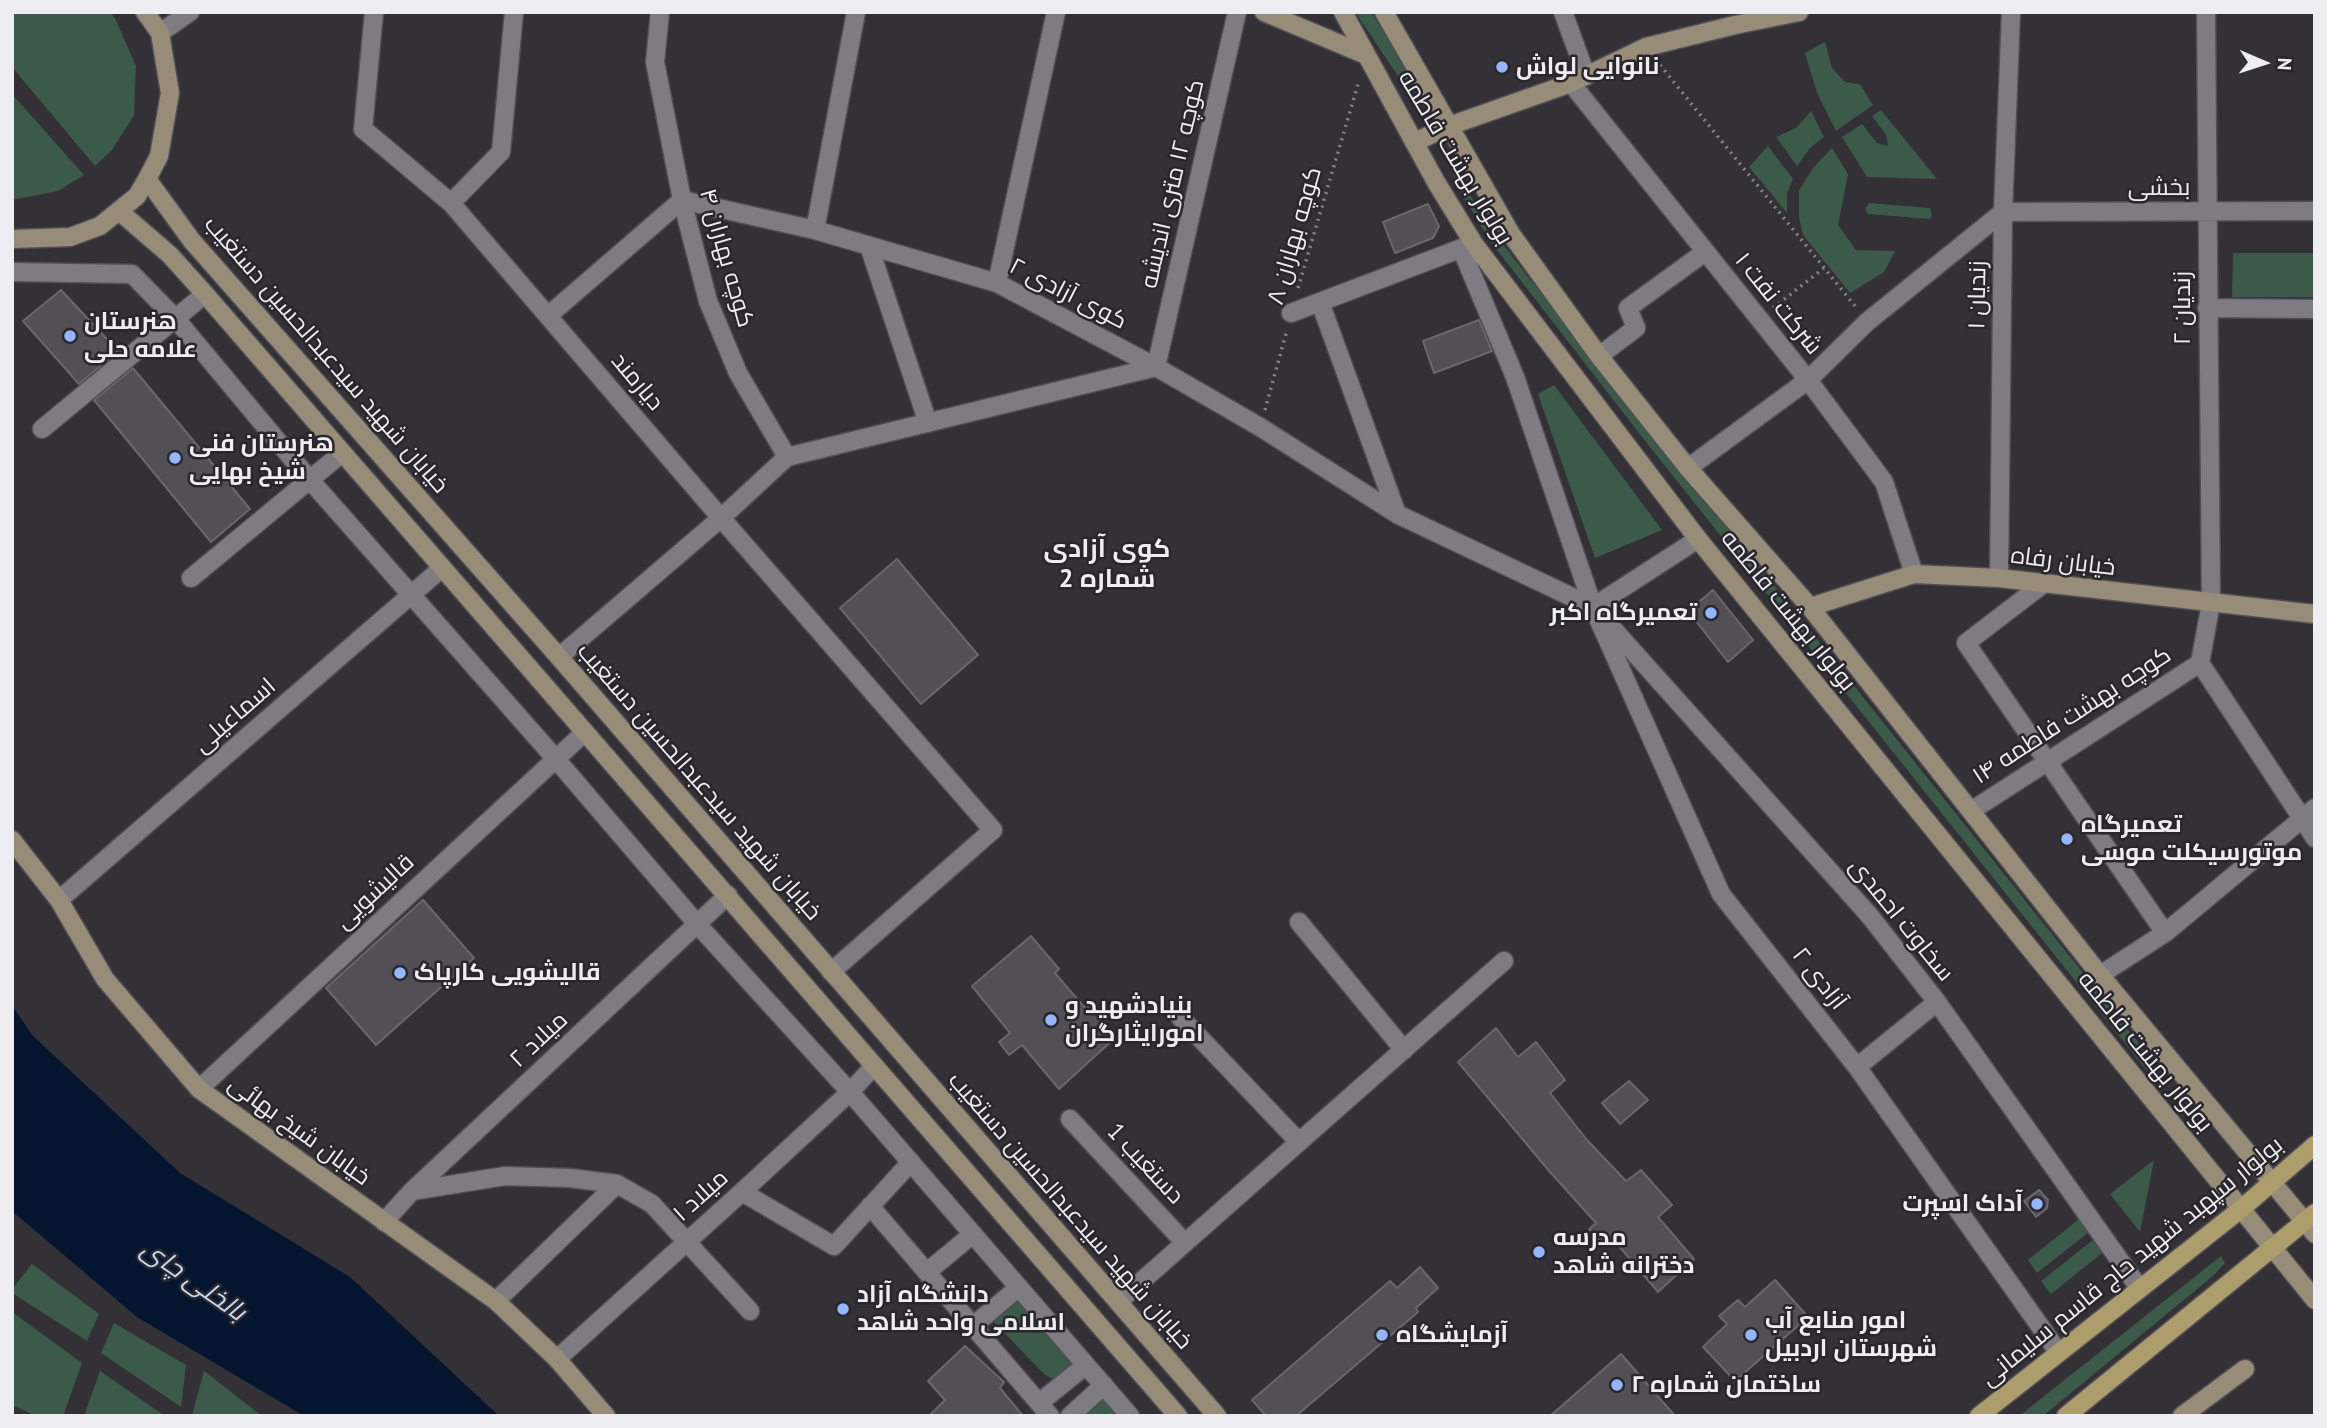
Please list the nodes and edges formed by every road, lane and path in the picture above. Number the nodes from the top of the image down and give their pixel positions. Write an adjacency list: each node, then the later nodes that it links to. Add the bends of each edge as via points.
1 (145, 12): 17 (main road)
2 (190, 12): 17 (street)
3 (374, 12): 25 (street, دیارمند, via 363,129)
4 (514, 12): 25 (street, via 502,152)
5 (660, 12): 24 (street, کوچه بهاران ۴, via 655,61)
6 (856, 12): 30 (street)
7 (1056, 12): 37 (street)
8 (1237, 12): 48 (street, کوچه ۱۲ متری اندیشه)
9 (1264, 12): 19 (main road)
10 (1343, 12): 19 (main road, بولوار بهشت فاطمه)
11 (1384, 12): 21 (main road, بولوار بهشت فاطمه)
12 (1563, 12): 20 (street, شرکت نفت ۱)
13 (1799, 12): 16 (main road)
14 (2011, 12): 28 (street, زندیان ۱)
15 (2206, 12): 29 (street, زندیان ۲)
16 (1732, 18): 18 (main road)
17 (160, 33): 23 (main road, via 170,93 159,156)
18 (1646, 47): 20 (main road); 35 (path)
19 (1366, 55): 22 (main road, بولوار بهشت فاطمه); 42 (path, کوچه بهاران ۸)
20 (1579, 79): 21 (main road); 34 (street, شرکت نفت ۱)
21 (1449, 125): 22 (main road); 47 (main road, بولوار بهشت فاطمه, via 1511,234)
22 (1415, 142): 33 (main road, بولوار بهشت فاطمه)
23 (147, 178): 27 (main road); 70 (main road, خیابان شهید سیدعبدالحسین دستغیب, via 192,241)
24 (682, 200): 30 (street, کوی آزادی ۲); 43 (street); 54 (street, کوچه بهاران ۴, via 708,301 738,373)
25 (451, 203): 43 (street, دیارمند)
26 (2315, 211): 29 (street, بخشی)
27 (120, 212): 31 (main road, via 100,226 70,237); 38 (main road, via 170,255)
28 (2003, 212): 29 (street, بخشی); 46 (street); 63 (street, زندیان ۱)
29 (2208, 213): 40 (street, زندیان ۲)
30 (814, 230): 32 (street, کوی آزادی ۲)
31 (12, 239)
32 (869, 246): 37 (street, کوی آزادی ۲); 50 (street)
33 (1467, 246): 39 (street); 59 (main road, بولوار بهشت فاطمه); 67 (street, آزادی ۲)
34 (1705, 253): 45 (street, شرکت نفت ۱); 47 (street, via 1628,308 1636,328)
35 (1824, 268): 45 (path); 46 (path)
36 (12, 272): 44 (street, via 132,274)
37 (997, 283): 48 (street, کوی آزادی ۲)
38 (205, 294): 44 (street); 53 (main road)
39 (1320, 302): 42 (street); 57 (street)
40 (2207, 308): 41 (street); 66 (street, زندیان ۲)
41 (2315, 309)
42 (1291, 313): 51 (path, کوچه بهاران ۸)
43 (549, 315): 58 (street, دیارمند)
44 (175, 318): 52 (street); 56 (street)
45 (1759, 320): 49 (street, شرکت نفت ۱)
46 (1867, 321): 49 (street)
47 (1599, 356): 55 (main road, بولوار بهشت فاطمه)
48 (1156, 367): 50 (street); 51 (street, کوی آزادی ۲)
49 (1808, 380): 55 (street); 61 (street, شرکت نفت ۱, via 1884,482)
50 (928, 422): 54 (street)
51 (1260, 427): 57 (street, کوی آزادی ۲)
52 (42, 429)
53 (342, 453): 56 (street); 60 (main road)
54 (787, 457): 58 (street)
55 (1688, 468): 68 (main road, بولوار بهشت فاطمه)
56 (310, 480): 62 (street); 65 (street)
57 (1397, 514): 67 (street, کوی آزادی ۲)
58 (720, 518): 70 (street); 85 (street, دیارمند, via 993,830)
59 (1698, 539): 67 (street); 103 (main road, بولوار بهشت فاطمه)
60 (442, 568): 65 (street, اسماعیلی); 72 (main road)
61 (1914, 574): 63 (main road, خیابان رفاه); 68 (main road, خیابان رفاه)
62 (191, 578)
63 (1999, 579): 64 (main road, خیابان رفاه)
64 (2043, 584): 66 (main road, خیابان رفاه); 74 (street, via 1965,643)
65 (410, 596): 73 (street); 80 (street, اسماعیلی)
66 (2211, 603): 69 (main road, خیابان رفاه); 71 (street, زندیان ۲)
67 (1593, 607): 87 (street, سخاوت احمدی, via 1869,915); 91 (street, آزادی ۲, via 1721,894)
68 (1810, 607): 75 (main road, بولوار بهشت فاطمه)
69 (2315, 614)
70 (559, 657): 85 (main road, خیابان شهید سیدعبدالحسین دستغیب)
71 (2200, 663): 74 (street, کوچه بهشت فاطمه ۱۴); 76 (street)
72 (585, 732): 73 (street, قالیشویی); 79 (main road)
73 (555, 758): 82 (street); 92 (street, قالیشویی)
74 (2047, 762): 75 (street, کوچه بهشت فاطمه ۱۴); 83 (street)
75 (1971, 811): 86 (main road, بولوار بهشت فاطمه)
76 (2308, 813): 77 (street); 83 (street)
77 (2315, 838)
78 (12, 840): 80 (main road, خیابان شیخ بهائی)
79 (728, 895): 82 (street, میلاد ۲); 90 (main road)
80 (59, 900): 92 (main road, خیابان شیخ بهائی, via 105,979)
81 (1299, 922): 89 (street)
82 (698, 925): 93 (street); 100 (street, میلاد ۲)
83 (2165, 933): 86 (street)
84 (1504, 961): 89 (street)
85 (831, 972): 115 (main road, خیابان شهید سیدعبدالحسین دستغیب)
86 (2101, 975): 98 (main road, بولوار بهشت فاطمه)
87 (1937, 1002): 91 (street); 112 (street, سخاوت احمدی)
88 (1180, 1017): 95 (street)
89 (1404, 1050): 95 (street)
90 (874, 1066): 93 (street, میلاد ۱); 127 (main road)
91 (1857, 1067): 118 (street, آزادی ۲)
92 (199, 1089): 104 (main road, خیابان شیخ بهائی)
93 (850, 1092): 97 (street); 101 (street, میلاد ۱)
94 (1070, 1119): 108 (street, دستغیب 1)
95 (1299, 1142): 108 (street)
96 (2315, 1145): 98 (main road, بولوار سپهبد شهید حاج قاسم سلیمانی)
97 (911, 1162): 102 (street); 106 (street)
98 (2272, 1183): 103 (main road, بولوار سپهبد شهید حاج قاسم سلیمانی); 105 (main road, بولوار بهشت فاطمه)
99 (617, 1184): 100 (street, via 505,1177); 107 (street, via 652,1204); 114 (street)
100 (412, 1191): 104 (street, میلاد ۲)
101 (742, 1192): 102 (street, via 834,1246); 107 (street, میلاد ۱)
102 (870, 1206): 110 (street)
103 (2241, 1209): 109 (main road, بولوار بهشت فاطمه); 112 (main road, بولوار سپهبد شهید حاج قاسم سلیمانی)
104 (384, 1222): 114 (main road, خیابان شیخ بهائی)
105 (2312, 1223): 109 (main road)
106 (973, 1234): 110 (street); 111 (street)
107 (686, 1242): 116 (street); 119 (street, میلاد ۱)
108 (1185, 1243): 115 (street)
109 (2272, 1246): 113 (main road, بولوار بهشت فاطمه); 130 (main road)
110 (927, 1272): 117 (street)
111 (1019, 1287): 117 (street); 120 (street)
112 (2140, 1289): 118 (main road, بولوار سپهبد شهید حاج قاسم سلیمانی)
113 (2315, 1300)
114 (496, 1301): 119 (main road, خیابان شیخ بهائی)
115 (1118, 1302): 128 (main road, خیابان شهید سیدعبدالحسین دستغیب)
116 (750, 1311)
117 (973, 1326): 123 (street)
118 (2059, 1353): 129 (main road, بولوار سپهبد شهید حاج قاسم سلیمانی)
119 (557, 1359): 124 (main road, خیابان شیخ بهائی)
120 (1086, 1365): 122 (street); 123 (street)
121 (2245, 1369): 131 (main road)
122 (1104, 1385): 125 (street); 126 (street)
123 (1045, 1409)
124 (606, 1416)
125 (1070, 1416)
126 (1130, 1416)
127 (1178, 1416)
128 (1217, 1416)
129 (1979, 1416)
130 (2066, 1416)
131 (2182, 1416)

